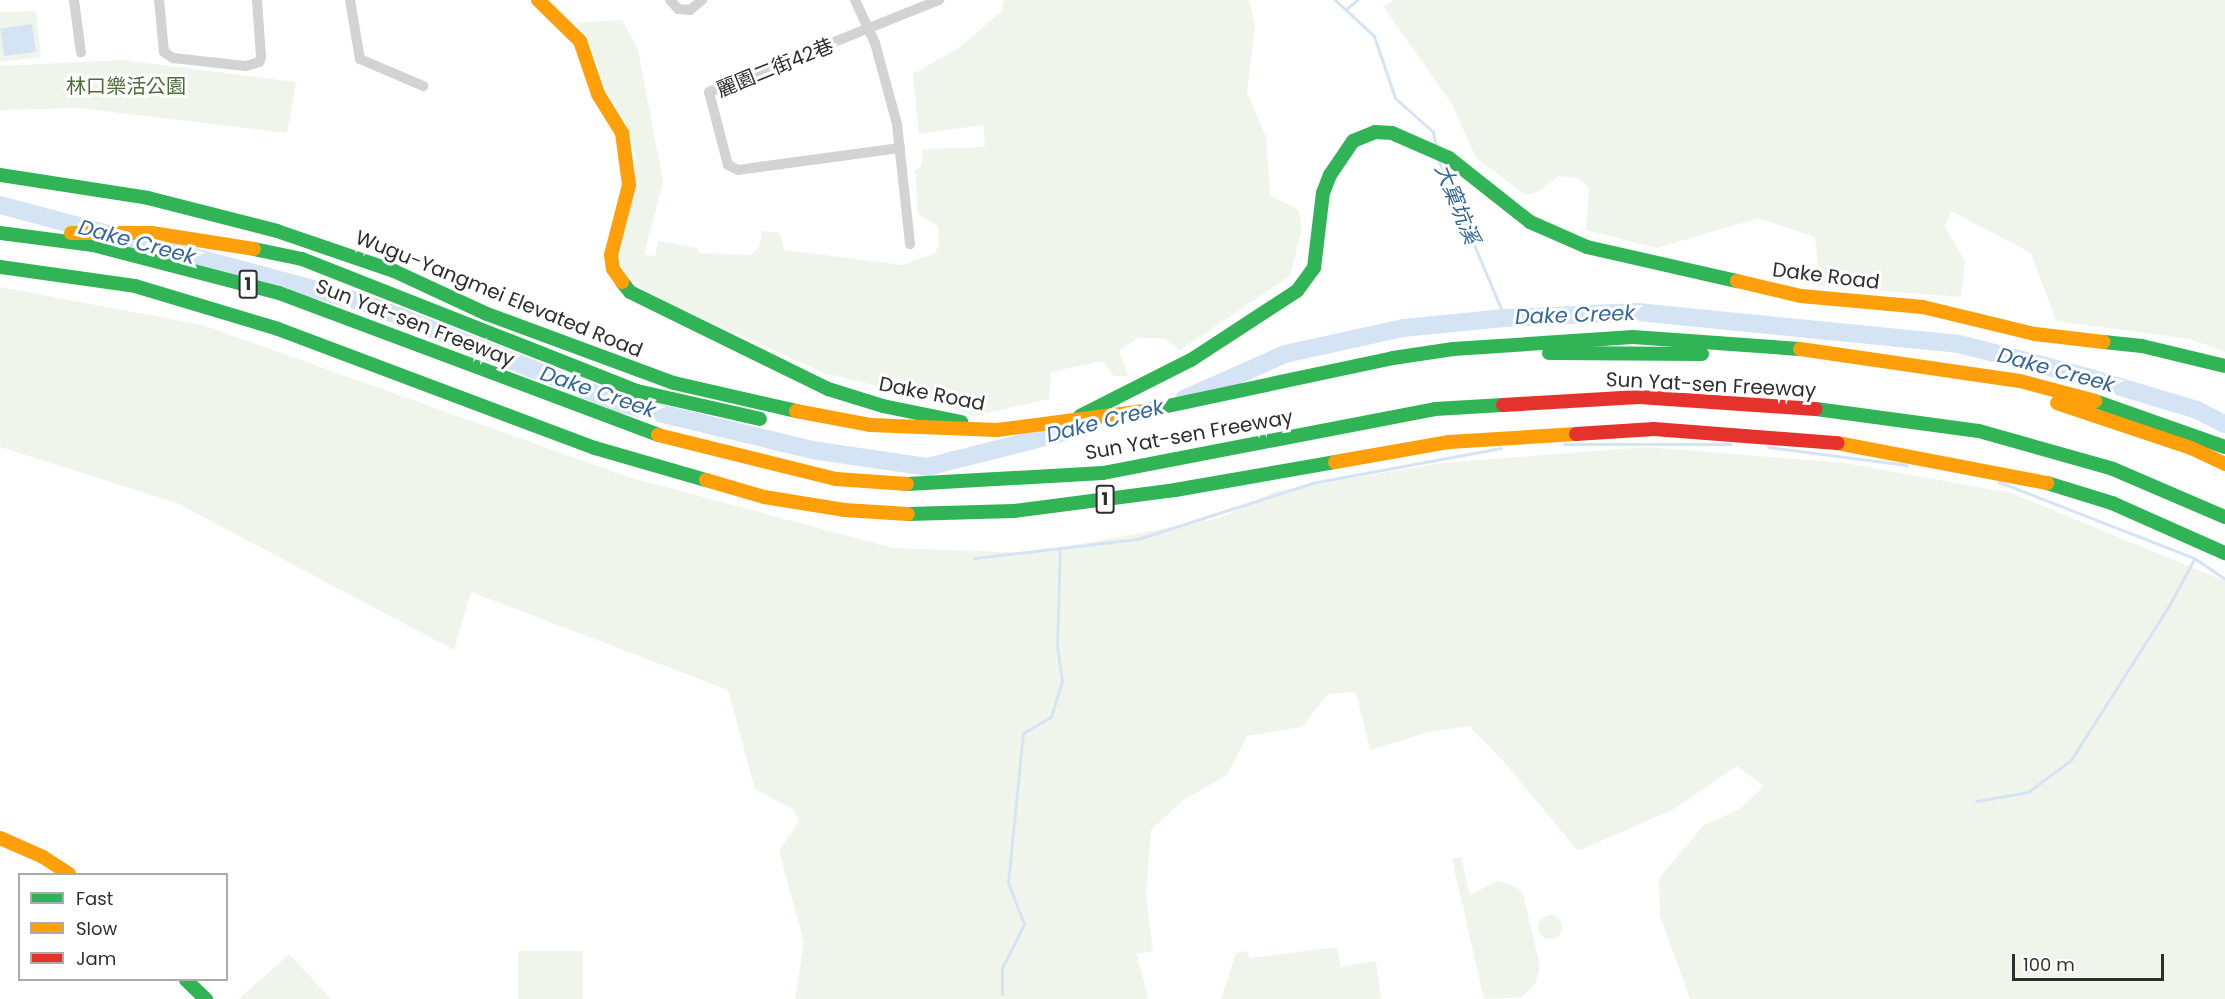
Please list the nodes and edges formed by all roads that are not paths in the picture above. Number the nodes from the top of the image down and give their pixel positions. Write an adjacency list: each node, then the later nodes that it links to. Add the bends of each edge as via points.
1 (74, 0): 11 (street)
2 (159, 0): 3 (street, via 164,52 173,58 246,66 259,62 261,57)
3 (257, 0)
4 (350, 0): 12 (street, via 360,59)
5 (538, 0): 19 (main road, Dake Road, via 580,41 598,94 622,133 628,185 611,255 613,269 630,292 828,389 883,406 999,426 1067,419 1098,408 1191,360 1256,320 1308,280 1317,253 1323,193 1353,141 1365,134 1392,133 1449,158 1530,222 1587,247 1801,296 1923,307 2035,334 2142,346)
6 (670, 0): 7 (street, via 678,9 690,10)
7 (702, 0)
8 (855, 0): 10 (street)
9 (939, 0): 10 (street)
10 (869, 31): 13 (street, via 887,84); 13 (street, 麗園二街42巷, via 709,92 728,165 738,170)
11 (81, 53)
12 (423, 86)
13 (900, 148): 17 (street)
14 (0, 175): 20 (main road, Wugu-Yangmei Elevated Road, via 148,198 277,231 394,271 487,314 674,383 739,401 870,425 997,430 1069,422 1169,408 1374,362 1453,349 1560,339 1633,338 1829,351 2020,381 2110,405)
15 (0, 233): 22 (main road, Sun Yat-sen Freeway / 1, via 93,245 279,293 611,420 691,446 836,480 919,485 1103,473 1435,409 1639,397 1843,411 1979,431 2113,469)
16 (0, 244): 21 (main road, Wugu-Yangmei Elevated Road / 1, via 56,234 116,232 204,238 273,252 355,279 637,391 852,435 938,440 1070,435 1160,421 1429,365 1561,352 1695,353 1833,363 1975,384 2049,400 2191,448)
17 (910, 244)
18 (0, 267): 23 (main road, 1, via 135,286 278,328 626,458 764,497 844,510 924,515 1014,511 1175,490 1449,442 1654,429 1843,443 2007,473 2112,503)
19 (2225, 366)
20 (2225, 447)
21 (2225, 464)
22 (2225, 517)
23 (2225, 553)
24 (0, 838): 25 (main road)
25 (67, 873)
26 (187, 981): 27 (main road)
27 (206, 999)

